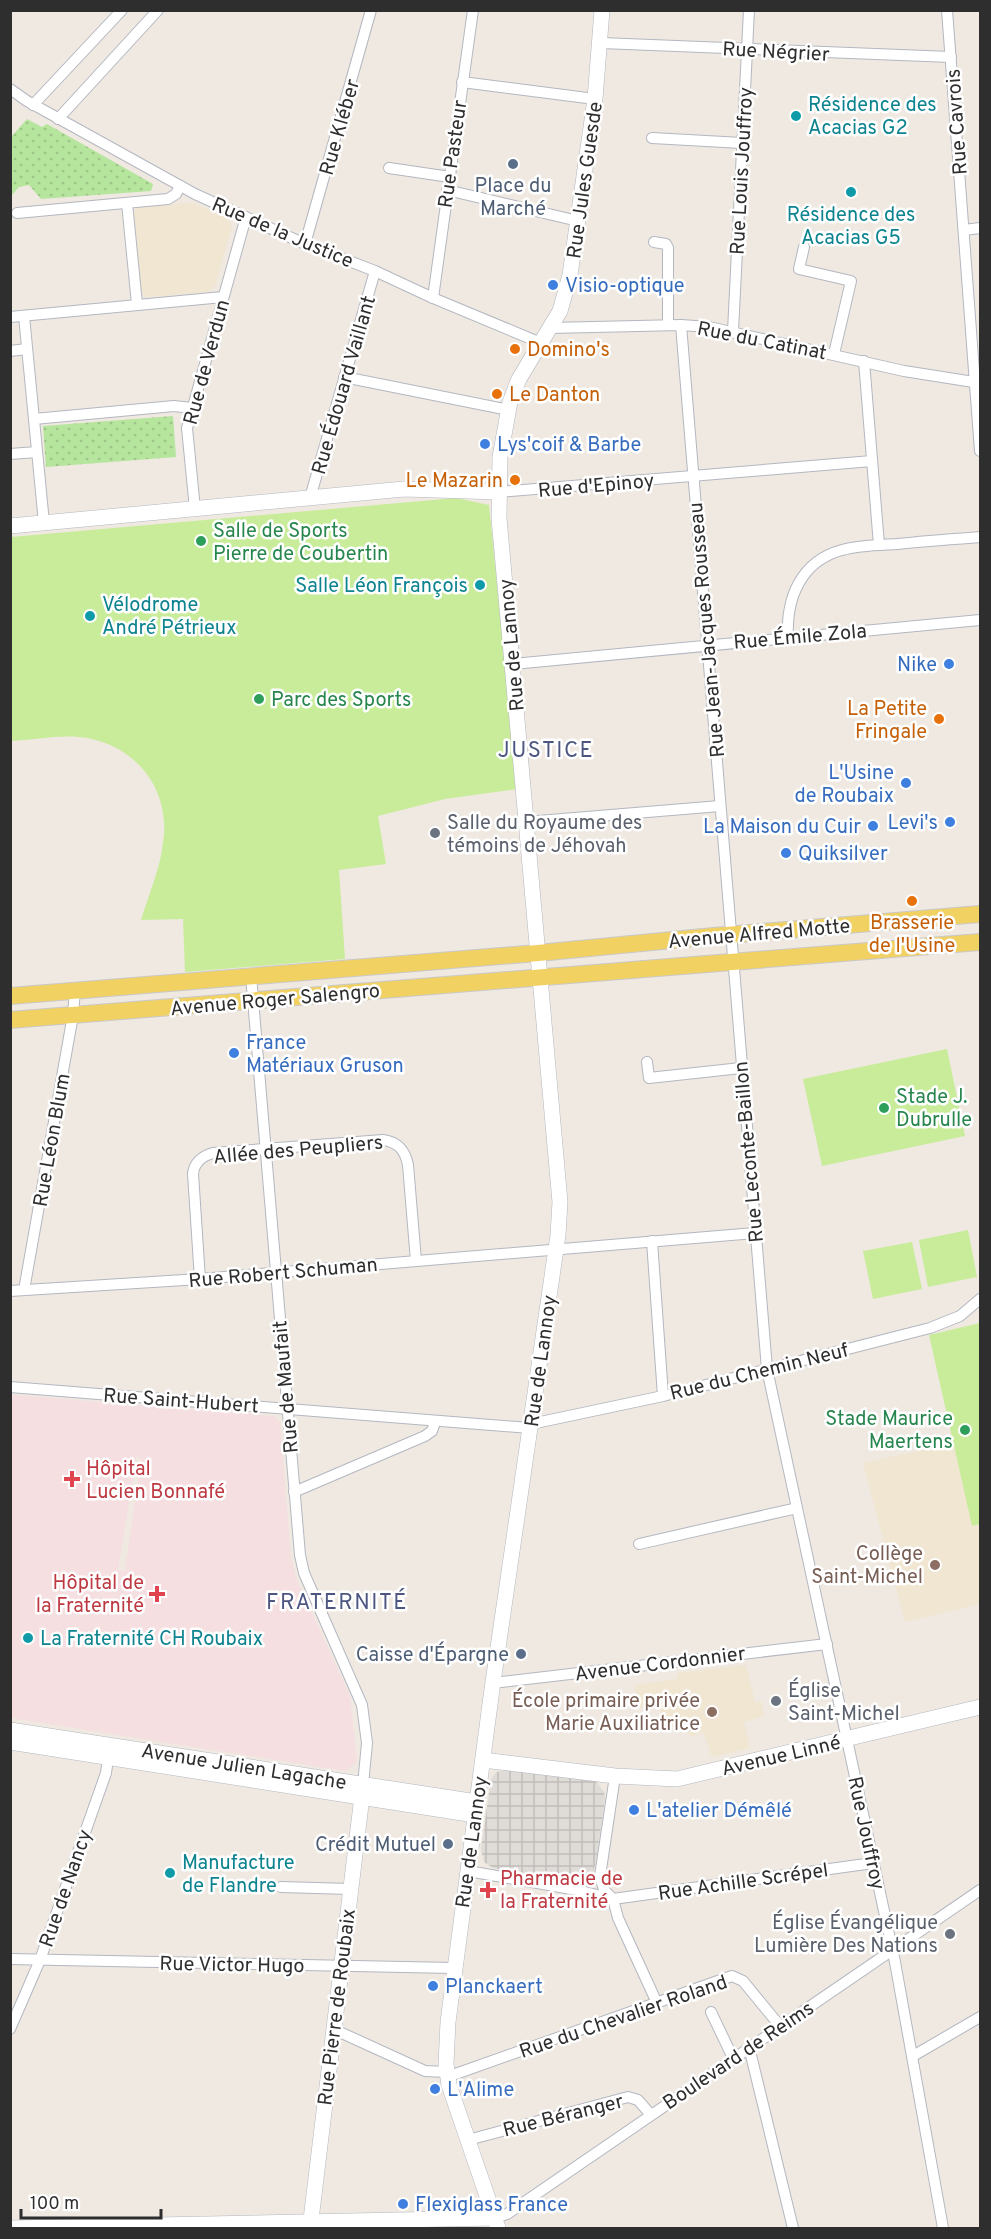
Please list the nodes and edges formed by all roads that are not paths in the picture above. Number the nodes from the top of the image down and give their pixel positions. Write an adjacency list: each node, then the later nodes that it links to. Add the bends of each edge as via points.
1 (122, 10): 14 (street)
2 (158, 10): 15 (street)
3 (371, 10): 29 (street, Rue Kléber)
4 (473, 10): 11 (street, Rue Pasteur)
5 (602, 10): 8 (street, Rue Jules Guesde)
6 (749, 10): 9 (street, Rue Louis Jouffroy)
7 (947, 10): 10 (street, Rue Cavrois)
8 (601, 43): 9 (street, Rue Négrier); 13 (street, Rue Jules Guesde)
9 (747, 49): 10 (street, Rue Négrier); 17 (street, Rue Louis Jouffroy)
10 (951, 57): 27 (street, Rue Cavrois)
11 (462, 82): 13 (street); 19 (street, Rue Pasteur)
12 (10, 89): 14 (street, Rue de la Justice)
13 (596, 99): 25 (street, Rue Jules Guesde)
14 (33, 105): 15 (street, Rue de la Justice)
15 (58, 118): 20 (street, Rue de la Justice)
16 (652, 138): 17 (street)
17 (742, 143): 40 (street, Rue Louis Jouffroy)
18 (389, 168): 19 (street)
19 (450, 177): 21 (street, Rue Pasteur)
20 (180, 186): 22 (street, via 171,198); 24 (street, Rue de la Justice)
21 (447, 190): 25 (street); 33 (street, Rue Pasteur)
22 (127, 203): 23 (street); 34 (street)
23 (17, 213)
24 (246, 217): 29 (street, Rue de la Justice); 32 (street, Rue de Verdun)
25 (578, 221): 39 (street, Rue Jules Guesde, via 569,282)
26 (981, 228): 27 (street)
27 (964, 231): 47 (street, Rue Cavrois)
28 (654, 242): 37 (street, via 668,248)
29 (306, 244): 31 (street, Rue de la Justice)
30 (804, 247): 44 (street, via 799,269 851,281)
31 (375, 271): 33 (street, Rue de la Justice); 46 (street, Rue Édouard Vaillant)
32 (223, 297): 34 (street); 48 (street, Rue de Verdun)
33 (433, 298): 41 (street, Rue de la Justice)
34 (137, 304): 35 (street)
35 (24, 316): 36 (street); 42 (street)
36 (10, 317)
37 (668, 325): 38 (street, Rue du Catinat); 39 (street, Rue du Catinat)
38 (681, 325): 40 (street, Rue du Catinat); 55 (street, Rue Jean-Jacques Rousseau)
39 (550, 328): 41 (street, Rue Jules Guesde)
40 (733, 331): 44 (street, Rue du Catinat)
41 (541, 343): 49 (street, Rue Jules Guesde, via 516,384)
42 (27, 350): 43 (street); 50 (street)
43 (10, 351)
44 (834, 354): 45 (street, Rue du Catinat)
45 (864, 361): 47 (street, Rue du Catinat); 54 (street)
46 (344, 377): 49 (street); 57 (street, Rue Édouard Vaillant)
47 (979, 383): 52 (street, Rue Cavrois)
48 (192, 408): 50 (street, via 174,406); 58 (street, Rue de Verdun, via 187,432)
49 (509, 410): 56 (street, Rue de Lannoy)
50 (34, 419): 51 (street)
51 (38, 452): 53 (street); 59 (street)
52 (981, 452)
53 (10, 454)
54 (872, 461): 55 (street, Rue d'Epinoy); 62 (street)
55 (693, 477): 56 (street, Rue d'Epinoy); 65 (street, Rue Jean-Jacques Rousseau)
56 (498, 488): 57 (street, via 404,489); 66 (street, Rue de Lannoy)
57 (310, 498): 58 (street)
58 (195, 509): 59 (street)
59 (45, 523): 60 (street)
60 (10, 526)
61 (981, 537): 62 (street)
62 (879, 545): 64 (street, via 838,551 810,570 792,596)
63 (981, 620): 64 (street, Rue Émile Zola)
64 (788, 637): 65 (street, Rue Émile Zola)
65 (707, 644): 66 (street, Rue Émile Zola); 67 (street, Rue Jean-Jacques Rousseau)
66 (513, 664): 68 (street, Rue de Lannoy)
67 (720, 806): 68 (street); 70 (street, Rue Jean-Jacques Rousseau)
68 (526, 822): 72 (street, Rue de Lannoy)
69 (981, 914): 70 (main road, Avenue Alfred Motte)
70 (731, 934): 72 (main road, Avenue Alfred Motte); 73 (street, Rue Leconte-Baillon)
71 (981, 942): 73 (main road, Avenue Alfred Motte)
72 (538, 953): 74 (main road, Avenue Roger Salengro); 75 (street, Rue de Lannoy)
73 (733, 963): 75 (main road, Avenue Alfred Motte); 82 (street, Rue Leconte-Baillon)
74 (251, 976): 76 (main road, Avenue Roger Salengro); 78 (street, Rue de Maufait)
75 (540, 978): 78 (main road, Avenue Roger Salengro); 86 (street, Rue de Lannoy, via 560,1194)
76 (75, 990): 77 (main road, Avenue Roger Salengro); 79 (street, Rue Léon Blum)
77 (10, 996)
78 (252, 1002): 79 (main road, Avenue Roger Salengro); 83 (street, Rue de Maufait)
79 (73, 1016): 80 (main road, Avenue Roger Salengro); 90 (street, Rue Léon Blum)
80 (10, 1020)
81 (647, 1062): 82 (street, via 649,1078)
82 (741, 1068): 84 (street, Rue Leconte-Baillon)
83 (265, 1150): 87 (street, Allée des Peupliers, via 383,1140 399,1145 408,1165); 88 (street, Rue de Maufait); 89 (street, Allée des Peupliers, via 213,1153 195,1166 192,1179)
84 (755, 1233): 85 (street, Rue Robert Schuman); 93 (street, Rue Leconte-Baillon)
85 (652, 1241): 86 (street, Rue Robert Schuman); 95 (street)
86 (556, 1249): 87 (street, Rue Robert Schuman); 98 (street, Rue de Lannoy)
87 (416, 1261): 88 (street, Rue Robert Schuman)
88 (275, 1272): 89 (street, Rue Robert Schuman); 96 (street, Rue de Maufait)
89 (200, 1279): 90 (street, Rue Robert Schuman)
90 (24, 1290): 91 (street, Rue Robert Schuman)
91 (10, 1291)
92 (981, 1299): 93 (street, Rue du Chemin Neuf, via 960,1316 936,1326)
93 (767, 1369): 95 (street, Rue du Chemin Neuf); 100 (street, Rue Jouffroy)
94 (10, 1387): 96 (street, Rue Saint-Hubert)
95 (663, 1395): 98 (street, Rue du Chemin Neuf)
96 (287, 1408): 97 (street, Rue Saint-Hubert); 99 (street, Rue de Maufait)
97 (435, 1422): 98 (street, Rue Saint-Hubert); 99 (street, via 426,1436)
98 (530, 1426): 103 (street, Rue de Lannoy)
99 (294, 1492): 111 (street, Rue de Maufait, via 304,1573 364,1713 367,1743)
100 (796, 1508): 101 (street); 102 (street, Rue Jouffroy)
101 (639, 1544)
102 (827, 1644): 103 (street, Avenue Cordonnier); 106 (street, Rue Jouffroy)
103 (493, 1683): 109 (street, Rue de Lannoy)
104 (981, 1707): 106 (street, Avenue Linné)
105 (10, 1730): 108 (street, Avenue Julien Lagache)
106 (847, 1739): 110 (street, Avenue Linné, via 677,1779); 113 (street, Rue Jouffroy)
107 (10, 1742): 108 (street, Avenue Julien Lagache)
108 (109, 1751): 111 (street, Avenue Julien Lagache); 123 (street, Rue de Nancy, via 102,1784)
109 (483, 1760): 110 (street, Avenue Linné); 112 (street, Rue de Lannoy)
110 (615, 1776): 115 (street)
111 (362, 1791): 112 (street, Avenue Julien Lagache); 117 (street, Rue Pierre de Roubaix)
112 (476, 1809): 114 (street, Rue de Lannoy)
113 (873, 1863): 120 (street, Rue Achille Scrépel); 121 (street, Rue Jouffroy)
114 (468, 1871): 118 (street); 125 (street, Rue de Lannoy)
115 (600, 1876): 118 (street, via 591,1886); 120 (street, via 604,1890)
116 (281, 1887): 117 (street)
117 (350, 1889): 124 (street, Rue Pierre de Roubaix)
118 (577, 1890): 120 (street)
119 (981, 1890): 121 (street, Boulevard de Reims)
120 (614, 1899): 126 (street, via 618,1918)
121 (892, 1949): 129 (street, Boulevard de Reims); 133 (street, Rue Jouffroy)
122 (10, 1959): 123 (street, Rue Victor Hugo)
123 (40, 1960): 124 (street, Rue Victor Hugo); 130 (street, Rue de Nancy)
124 (340, 1966): 125 (street, Rue Victor Hugo); 131 (street, Rue Pierre de Roubaix)
125 (454, 1968): 135 (street, Rue de Lannoy)
126 (657, 2003): 129 (street, Rue du Chevalier Roland, via 736,1977); 135 (street, Rue du Chevalier Roland)
127 (711, 2012): 134 (street)
128 (981, 2017): 133 (street)
129 (780, 2026): 132 (street, Boulevard de Reims)
130 (10, 2029)
131 (333, 2029): 135 (street, via 425,2071); 139 (street, Rue Pierre de Roubaix)
132 (749, 2048): 134 (street, Boulevard de Reims); 142 (street)
133 (913, 2056): 143 (street, Rue Jouffroy)
134 (733, 2058): 136 (street, Boulevard de Reims)
135 (447, 2075): 137 (street, Rue de Lannoy)
136 (651, 2115): 137 (street, Rue Béranger, via 638,2100 628,2097); 138 (street, Boulevard de Reims)
137 (468, 2140): 138 (street, Rue de Lannoy)
138 (496, 2224): 139 (street)
139 (310, 2226): 141 (street)
140 (10, 2228): 141 (street)
141 (66, 2228)
142 (794, 2229)
143 (943, 2229)

